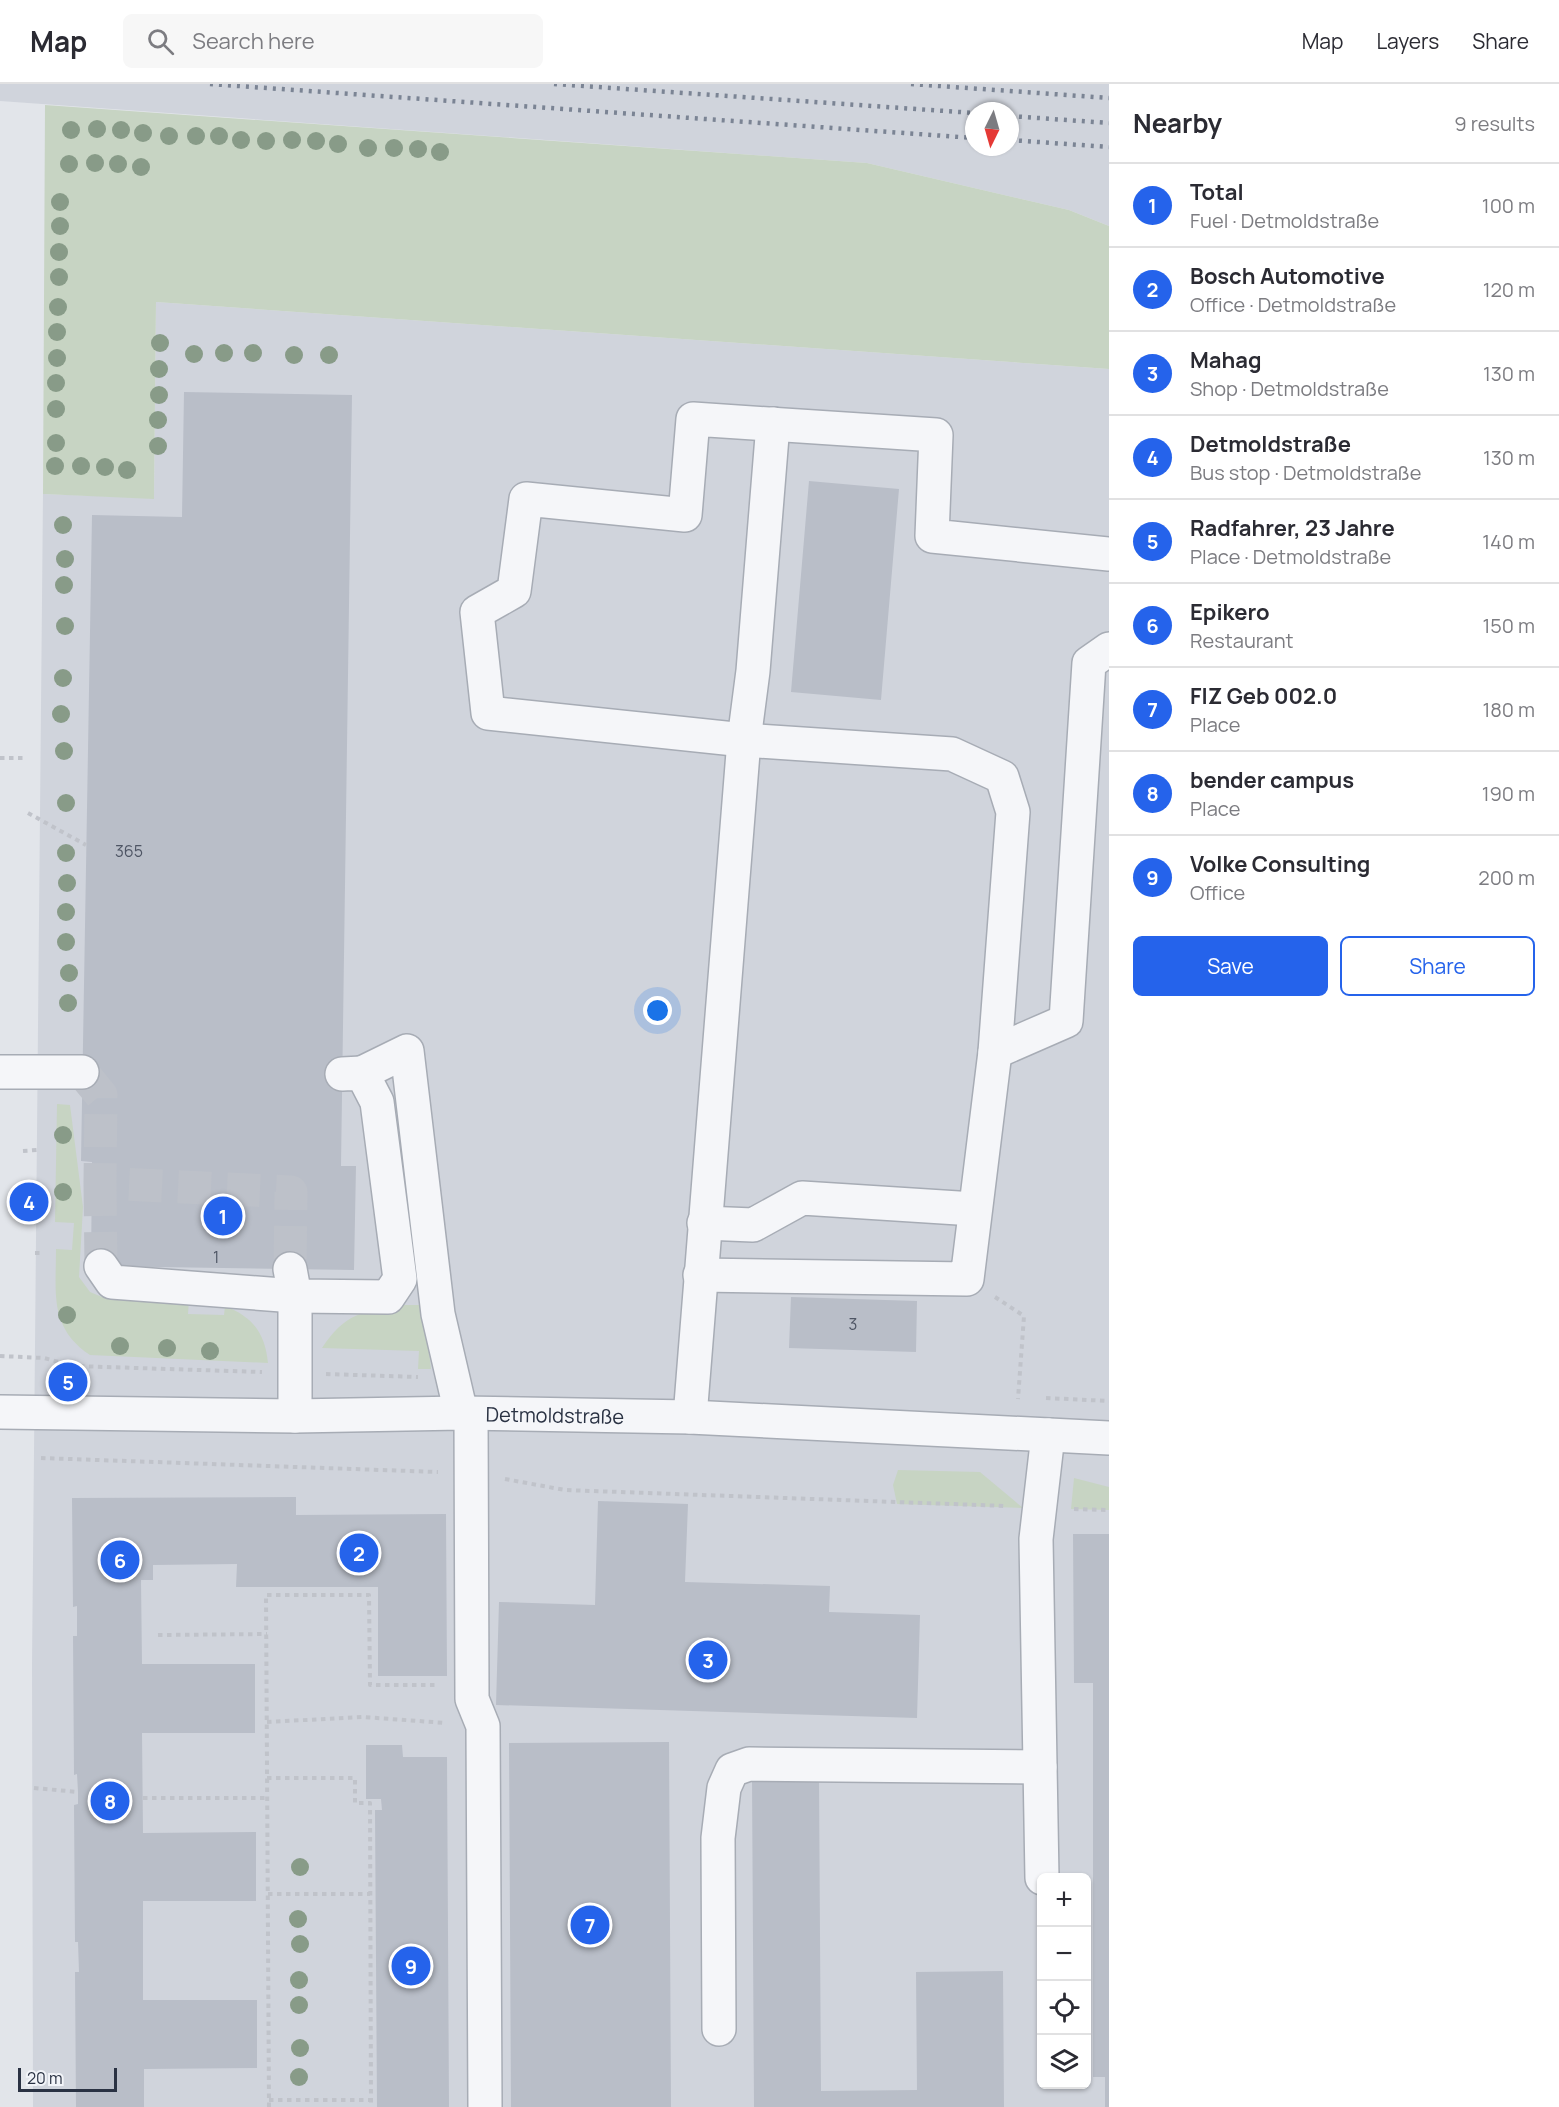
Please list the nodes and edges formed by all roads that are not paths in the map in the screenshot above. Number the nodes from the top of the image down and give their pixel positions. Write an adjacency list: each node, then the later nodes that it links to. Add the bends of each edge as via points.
1 (773, 424): 2 (street, via 936,435 932,536); 4 (street); 4 (street, via 693,419 685,514 526,499 514,591 477,612 488,713)
2 (1109, 554)
3 (1109, 649): 5 (street, via 1089,663 1066,1021)
4 (744, 740): 5 (street, via 952,754 1002,777 1013,812); 9 (street)
5 (995, 1052): 8 (street)
6 (0, 1072): 7 (street)
7 (82, 1072)
8 (974, 1209): 9 (street, via 802,1198 753,1225); 11 (street, via 967,1279)
9 (705, 1223): 11 (street)
10 (101, 1266): 12 (street, via 112,1282)
11 (700, 1275): 16 (street)
12 (293, 1282): 14 (street, via 388,1297 400,1279 377,1102 352,1073 407,1051 438,1314); 15 (street)
13 (0, 1412): 15 (street, Detmoldstraße)
14 (466, 1413): 15 (street, Detmoldstraße); 16 (street, Detmoldstraße); 22 (street, via 471,1473 472,1699 483,1726)
15 (295, 1416)
16 (690, 1417): 17 (street, Detmoldstraße)
17 (1048, 1435): 18 (street, Detmoldstraße); 19 (street, via 1036,1539)
18 (1109, 1438)
19 (1040, 1767): 20 (street); 21 (street, via 748,1764 732,1770 724,1788 718,1838)
20 (1042, 1873)
21 (719, 2030)
22 (485, 2107)

